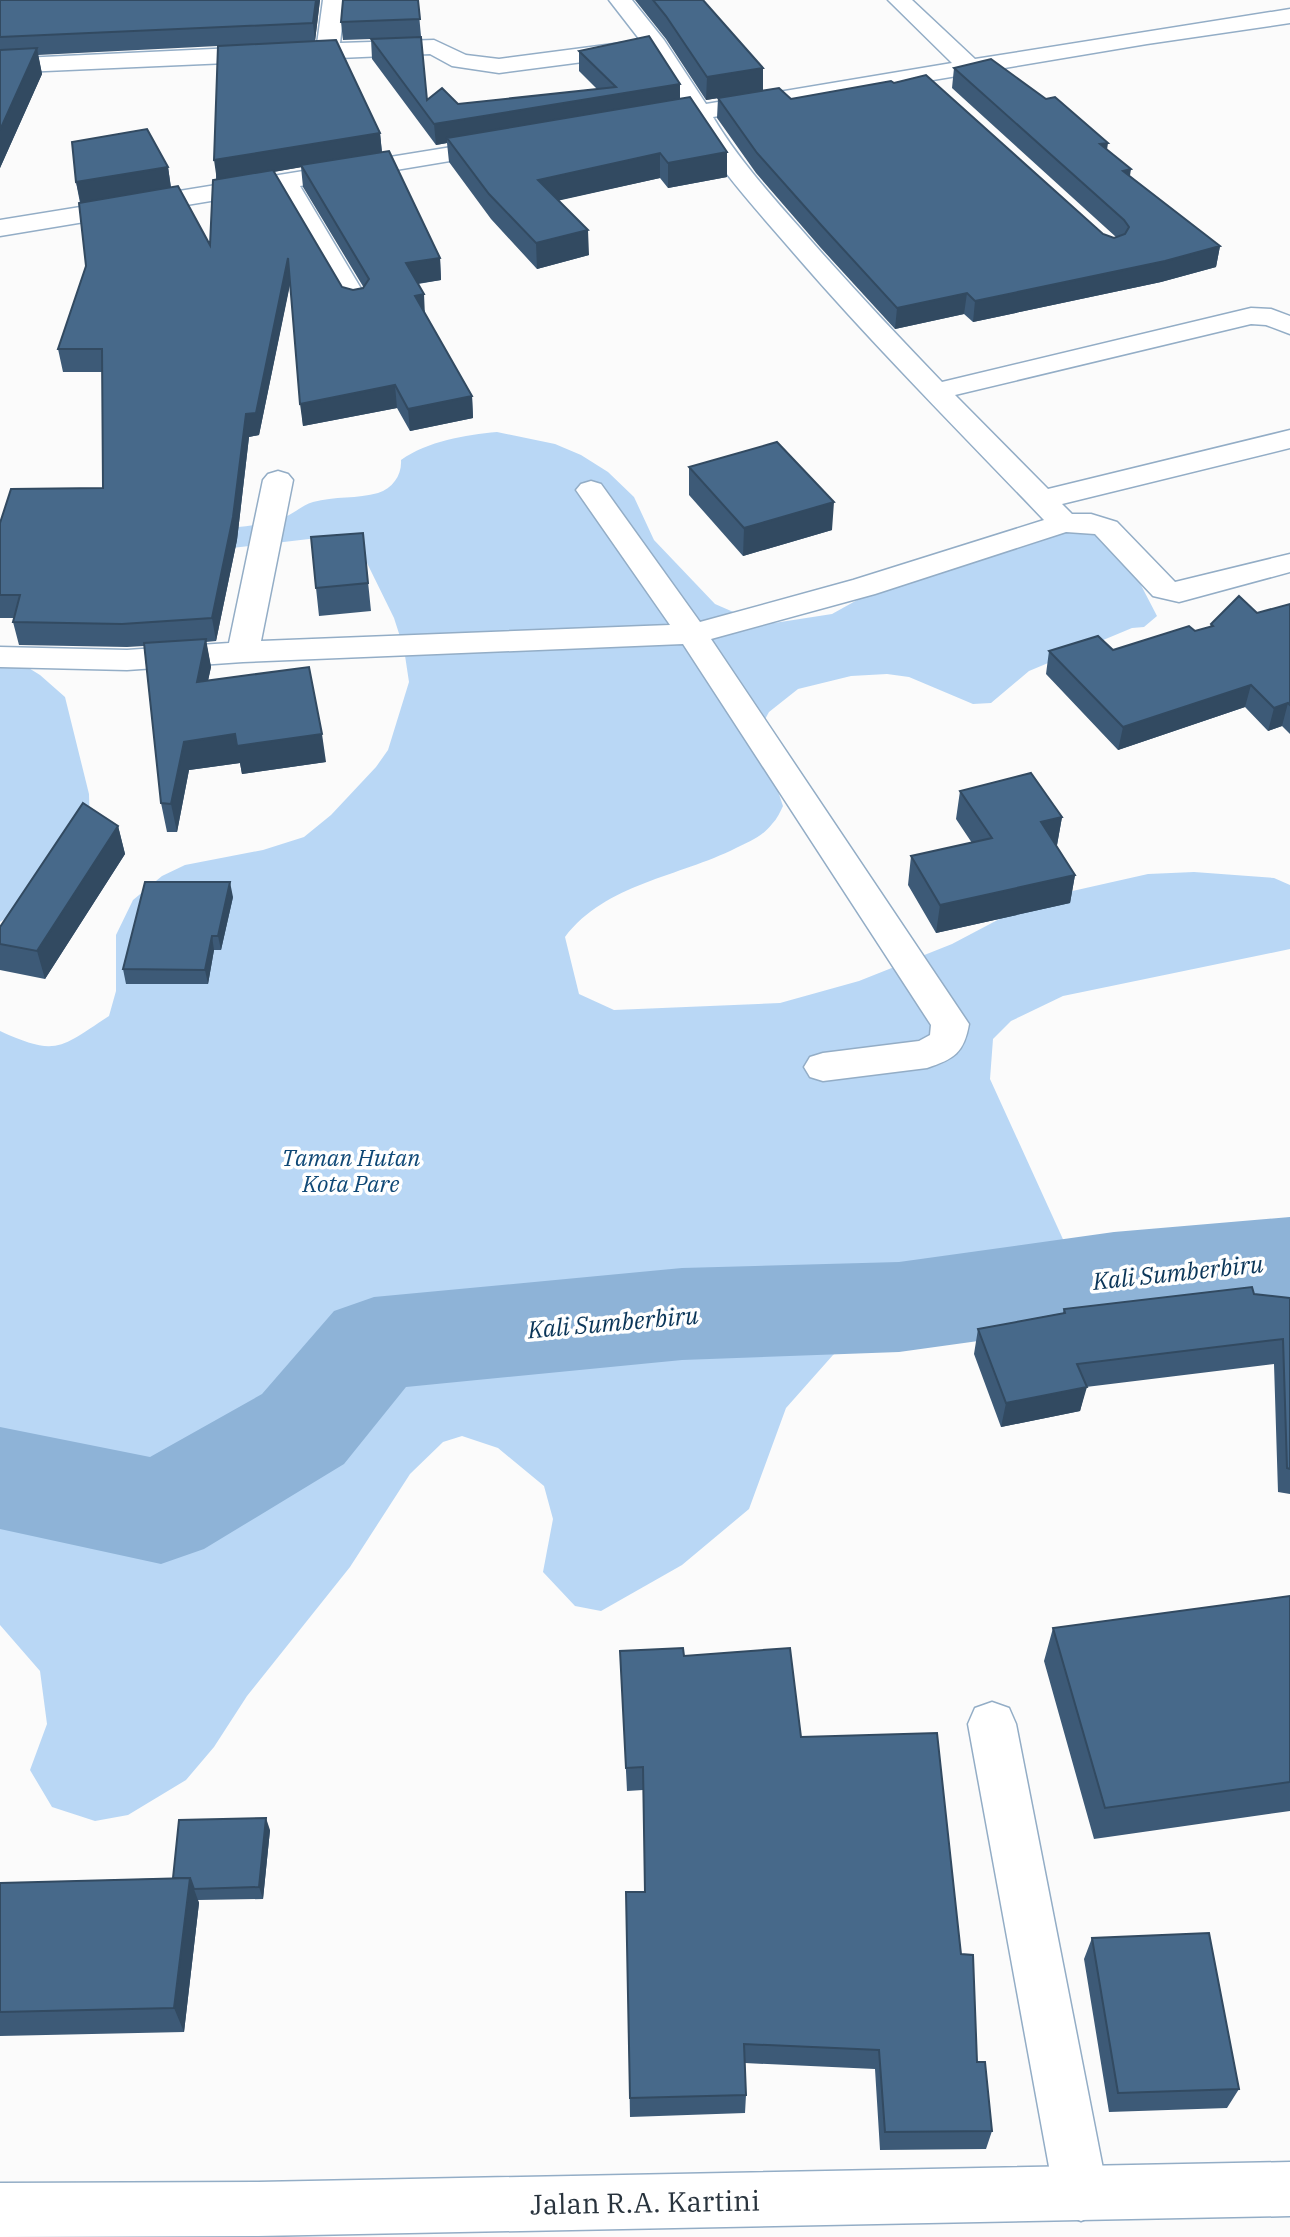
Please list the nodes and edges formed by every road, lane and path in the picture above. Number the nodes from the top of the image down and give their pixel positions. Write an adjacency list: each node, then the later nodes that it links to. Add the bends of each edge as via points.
1 (334, 0): 6 (street)
2 (620, 0): 5 (street)
3 (899, 0): 8 (street)
4 (1290, 16): 8 (street)
5 (656, 45): 6 (street, via 499,66 460,61 434,47); 11 (street)
6 (328, 50): 7 (street)
7 (0, 66)
8 (969, 66): 9 (street)
9 (919, 74): 10 (street); 11 (street)
10 (939, 93)
11 (700, 112): 12 (street); 18 (street, via 747,183 858,311)
12 (633, 123)
13 (526, 141): 14 (street)
14 (285, 182): 15 (street); 16 (street)
15 (0, 228)
16 (356, 302)
17 (1290, 326): 18 (street, via 1271,317 1251,316)
18 (938, 391): 22 (street)
19 (1290, 439): 22 (street)
20 (278, 480): 26 (street)
21 (591, 490): 25 (street)
22 (1044, 499): 23 (street)
23 (1064, 523): 24 (street, via 1106,528 1171,593); 25 (street, via 864,587)
24 (1290, 563)
25 (692, 634): 26 (street); 28 (street, via 950,1024 947,1042 927,1054)
26 (243, 652): 27 (street, via 127,660)
27 (0, 657)
28 (823, 1067)
29 (992, 1724): 31 (street)
30 (1290, 2189): 31 (street, Jalan R.A. Kartini)
31 (1081, 2194): 32 (street, Jalan R.A. Kartini)
32 (0, 2210)

